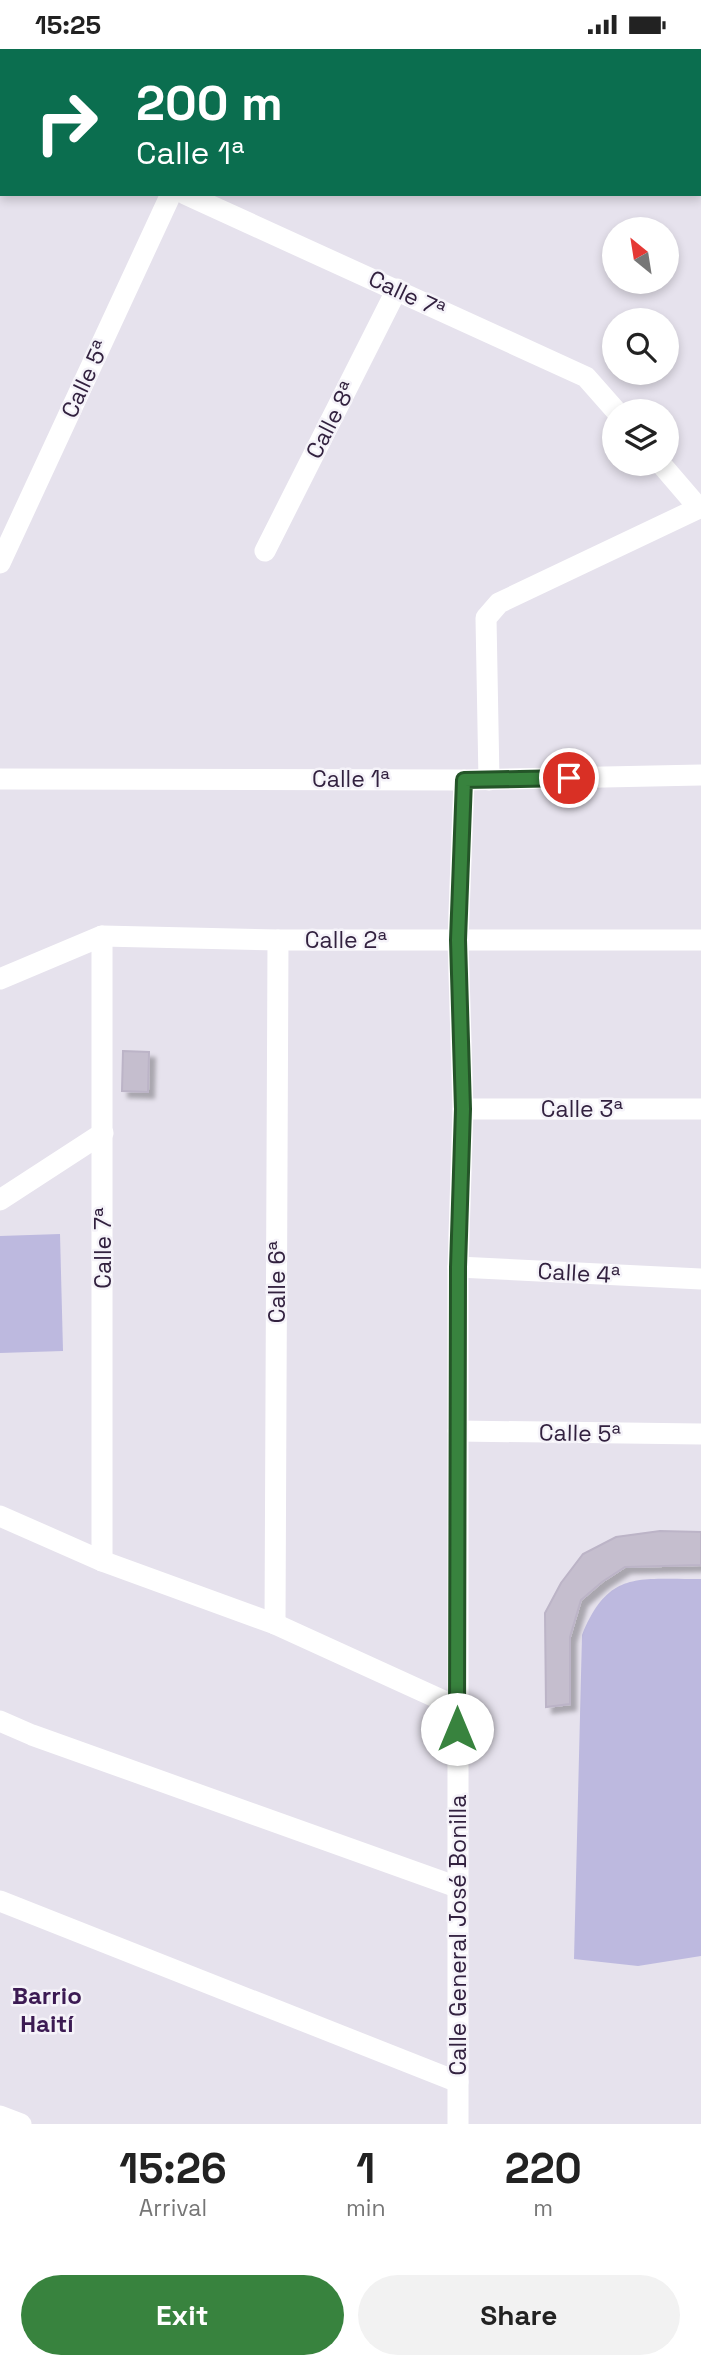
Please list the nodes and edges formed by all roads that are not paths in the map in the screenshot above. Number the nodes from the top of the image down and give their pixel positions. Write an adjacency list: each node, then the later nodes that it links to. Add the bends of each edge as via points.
1 (169, 196): 8 (street, Calle 5ª)
2 (189, 196): 3 (street, Calle 7ª)
3 (397, 289): 4 (street, Calle 7ª, via 586,377); 7 (street, Calle 8ª)
4 (605, 399)
5 (671, 476): 6 (street)
6 (699, 507): 11 (street, via 499,603 486,618)
7 (265, 551)
8 (0, 563)
9 (701, 775): 11 (street, Calle 1ª)
10 (0, 779): 12 (street, Calle 1ª)
11 (489, 779): 12 (street, Calle 1ª)
12 (464, 780): 15 (street, Calle General José Bonilla)
13 (102, 936): 14 (street, Calle 2ª); 17 (street, Calle 2ª); 20 (street, Calle 7ª)
14 (278, 940): 15 (street, Calle 2ª); 28 (street, Calle 6ª)
15 (458, 940): 16 (street, Calle 2ª); 18 (street, Calle General José Bonilla)
16 (701, 940)
17 (0, 979)
18 (463, 1109): 19 (street, Calle 3ª); 22 (street, Calle General José Bonilla)
19 (701, 1109)
20 (103, 1133): 21 (street); 27 (street, Calle 7ª)
21 (0, 1200)
22 (458, 1267): 23 (street, Calle 4ª); 24 (street, Calle General José Bonilla)
23 (701, 1279)
24 (458, 1431): 25 (street, Calle 5ª); 29 (street, Calle General José Bonilla)
25 (701, 1434)
26 (0, 1517): 27 (street)
27 (102, 1562): 28 (street)
28 (275, 1624): 29 (street)
29 (457, 1707): 31 (street, Calle General José Bonilla)
30 (0, 1721): 31 (street)
31 (457, 1887): 33 (street, Calle General José Bonilla)
32 (0, 1901): 33 (street)
33 (458, 2083): 36 (street, Calle General José Bonilla)
34 (0, 2116): 35 (street)
35 (21, 2124)
36 (458, 2124)

